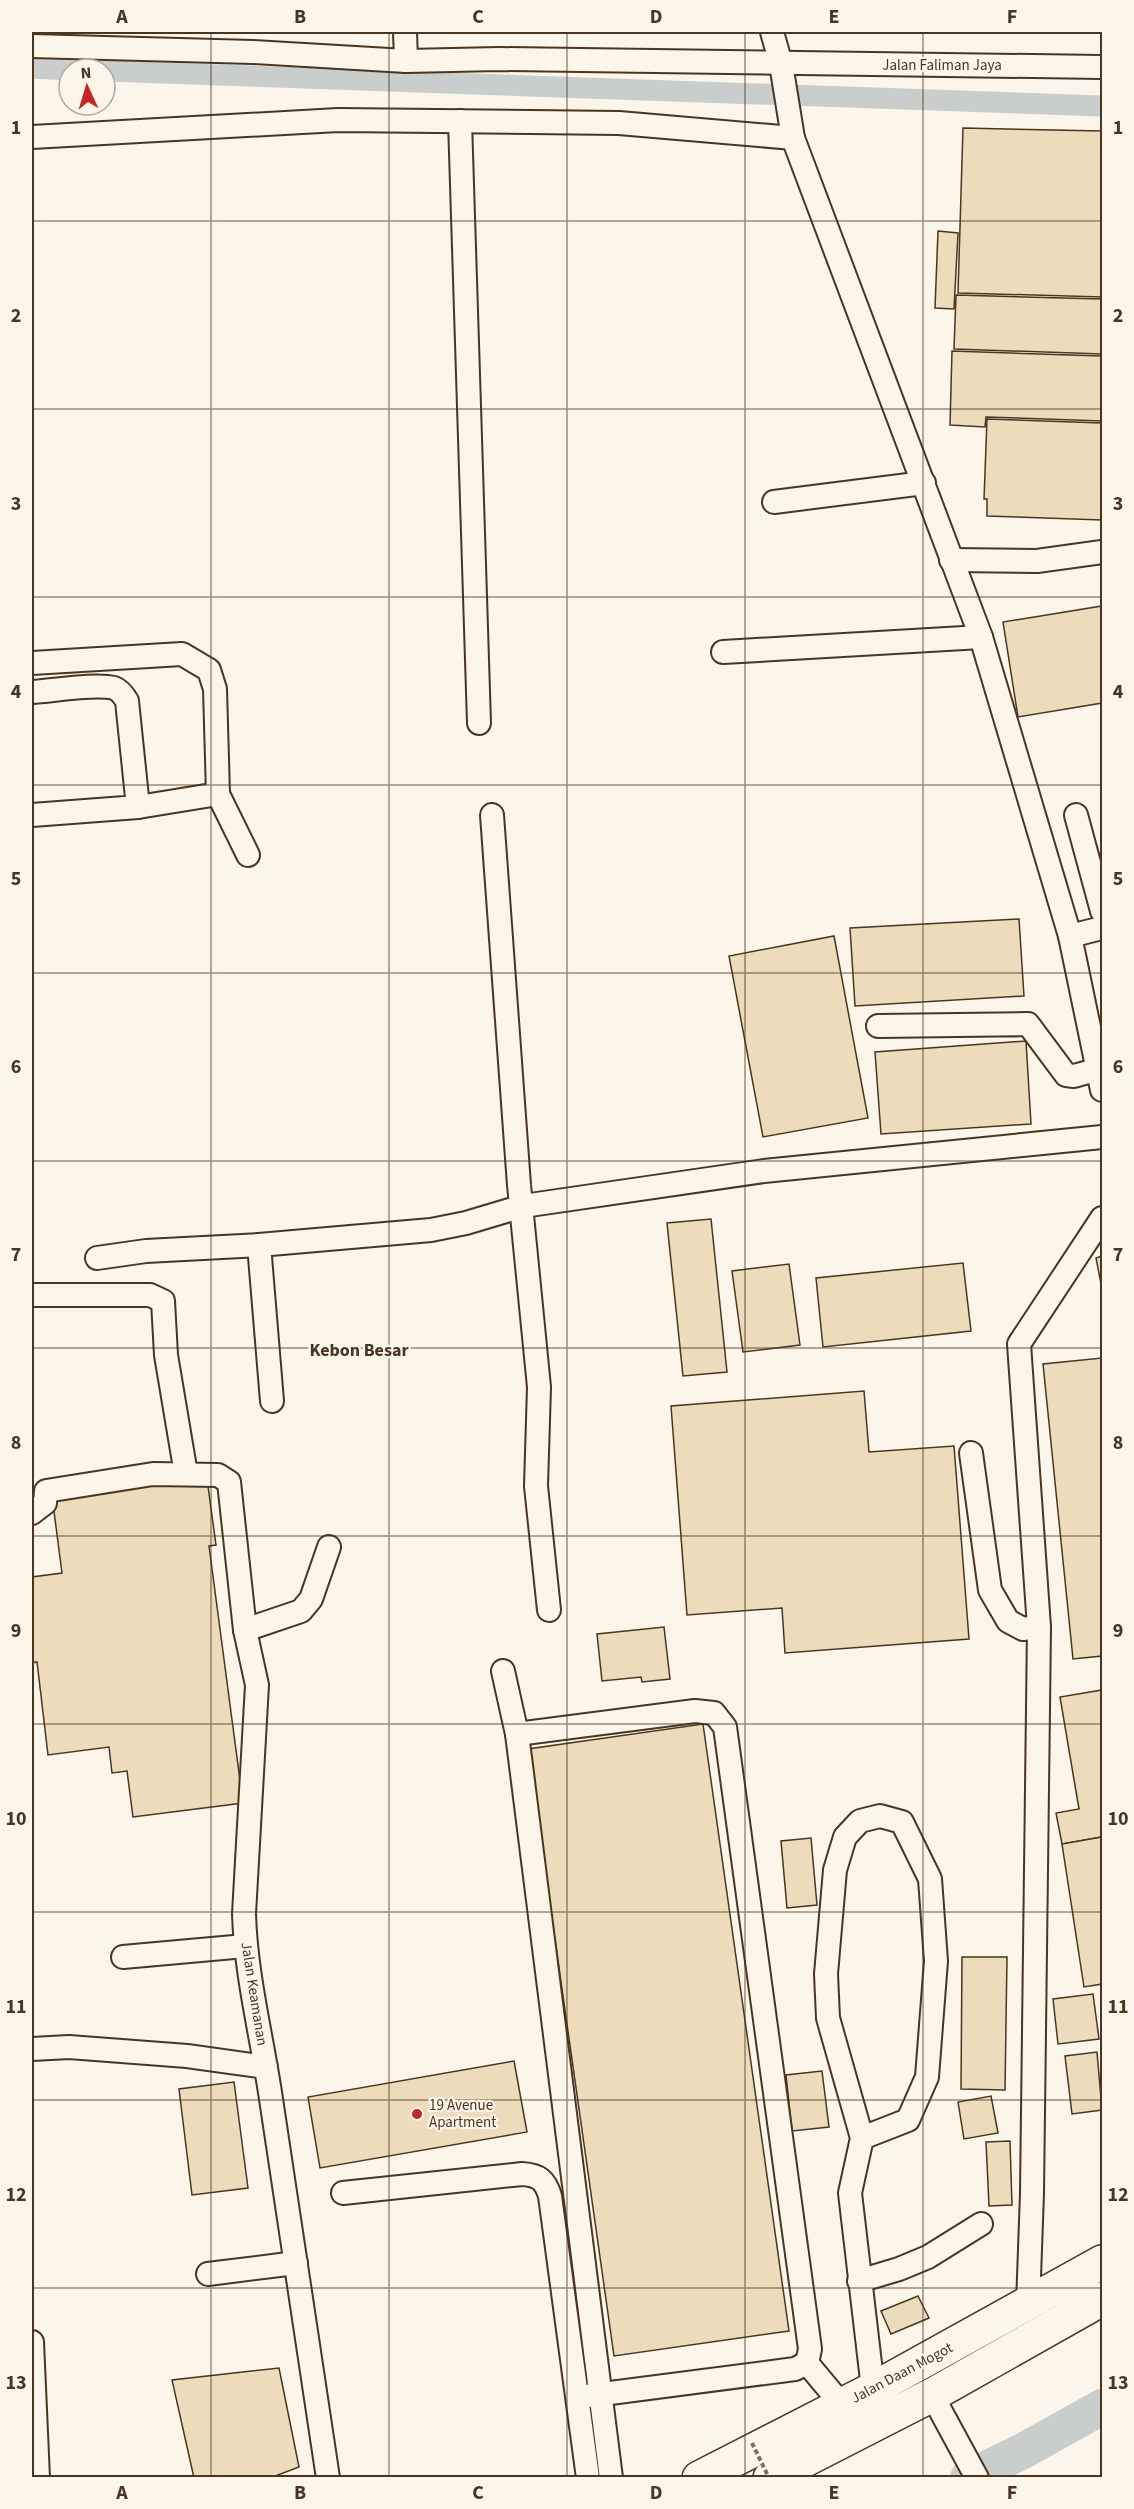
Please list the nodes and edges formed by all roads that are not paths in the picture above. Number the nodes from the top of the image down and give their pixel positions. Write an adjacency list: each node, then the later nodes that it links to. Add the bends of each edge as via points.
1 (405, 32): 4 (street)
2 (772, 32): 6 (street)
3 (32, 46): 4 (street, Jalan Faliman Jaya)
4 (406, 61): 6 (street, Jalan Faliman Jaya, via 499,59)
5 (1102, 67): 6 (street, Jalan Faliman Jaya, via 976,64)
6 (782, 70): 9 (street)
7 (460, 122): 8 (street, via 338,120); 9 (street, via 619,123); 18 (street)
8 (32, 137)
9 (793, 138): 10 (street)
10 (924, 483): 11 (street); 13 (street)
11 (774, 502)
12 (1102, 552): 13 (street, via 1037,561)
13 (951, 560): 14 (street)
14 (981, 637): 15 (street); 27 (street)
15 (723, 652)
16 (32, 663): 19 (street, via 182,654 209,670 215,689)
17 (32, 693): 20 (street, via 101,687 123,694 127,701)
18 (479, 723)
19 (218, 794): 20 (street); 24 (street)
20 (138, 807): 21 (street)
21 (32, 815)
22 (492, 815): 31 (street)
23 (1076, 815): 25 (street)
24 (248, 855)
25 (1102, 911)
26 (1102, 928): 27 (street)
27 (1070, 936): 29 (street)
28 (878, 1026): 29 (street, via 1028,1024 1066,1075)
29 (1101, 1079)
30 (1102, 1137): 31 (street, via 764,1171)
31 (523, 1206): 33 (street, via 431,1230); 41 (street, via 539,1387 536,1486)
32 (1102, 1221): 42 (street, via 1019,1344)
33 (259, 1245): 34 (street, via 146,1251); 36 (street)
34 (97, 1258)
35 (32, 1295): 38 (street, via 150,1295 163,1301 166,1354)
36 (272, 1401)
37 (971, 1453): 42 (street, via 990,1590 1008,1621 1023,1629)
38 (186, 1474): 39 (street, via 153,1474 46,1491 45,1503); 43 (street, Jalan Keamanan, via 218,1475 229,1482)
39 (32, 1513)
40 (329, 1546): 43 (street, via 311,1599 301,1611)
41 (549, 1610)
42 (1039, 1627): 58 (street)
43 (245, 1630): 46 (street, Jalan Keamanan, via 257,1685)
44 (503, 1671): 45 (street)
45 (518, 1734): 60 (street, via 695,1712 714,1713 725,1727 810,2349); 62 (street)
46 (245, 1946): 47 (street); 49 (street, Jalan Keamanan)
47 (123, 1957)
48 (32, 2049): 49 (street, via 69,2047 187,2056)
49 (266, 2067): 54 (street, Jalan Keamanan)
50 (862, 2138): 50 (street, via 908,2120 927,2077 936,1961 930,1879 902,1822 880,1816 860,1821 845,1837 835,1870 826,1974 828,2018); 56 (street, via 850,2193)
51 (343, 2193): 64 (street, via 522,2174 536,2175 546,2183)
52 (981, 2224): 56 (street, via 928,2257)
53 (1102, 2262): 58 (highway, Jalan Daan Mogot)
54 (296, 2263): 55 (street); 67 (street, Jalan Keamanan)
55 (208, 2274)
56 (859, 2281): 61 (street)
57 (1102, 2299): 63 (highway)
58 (1028, 2305): 61 (highway, Jalan Daan Mogot)
59 (32, 2342): 66 (street)
60 (807, 2362): 62 (street, via 795,2369); 65 (street)
61 (873, 2389): 65 (highway, Jalan Daan Mogot)
62 (602, 2394): 64 (street); 69 (street)
63 (932, 2395): 71 (highway); 72 (street)
64 (577, 2398): 68 (street)
65 (842, 2405): 70 (highway, Jalan Daan Mogot)
66 (35, 2474)
67 (328, 2478)
68 (588, 2478)
69 (611, 2478)
70 (699, 2478)
71 (769, 2478)
72 (977, 2478)

